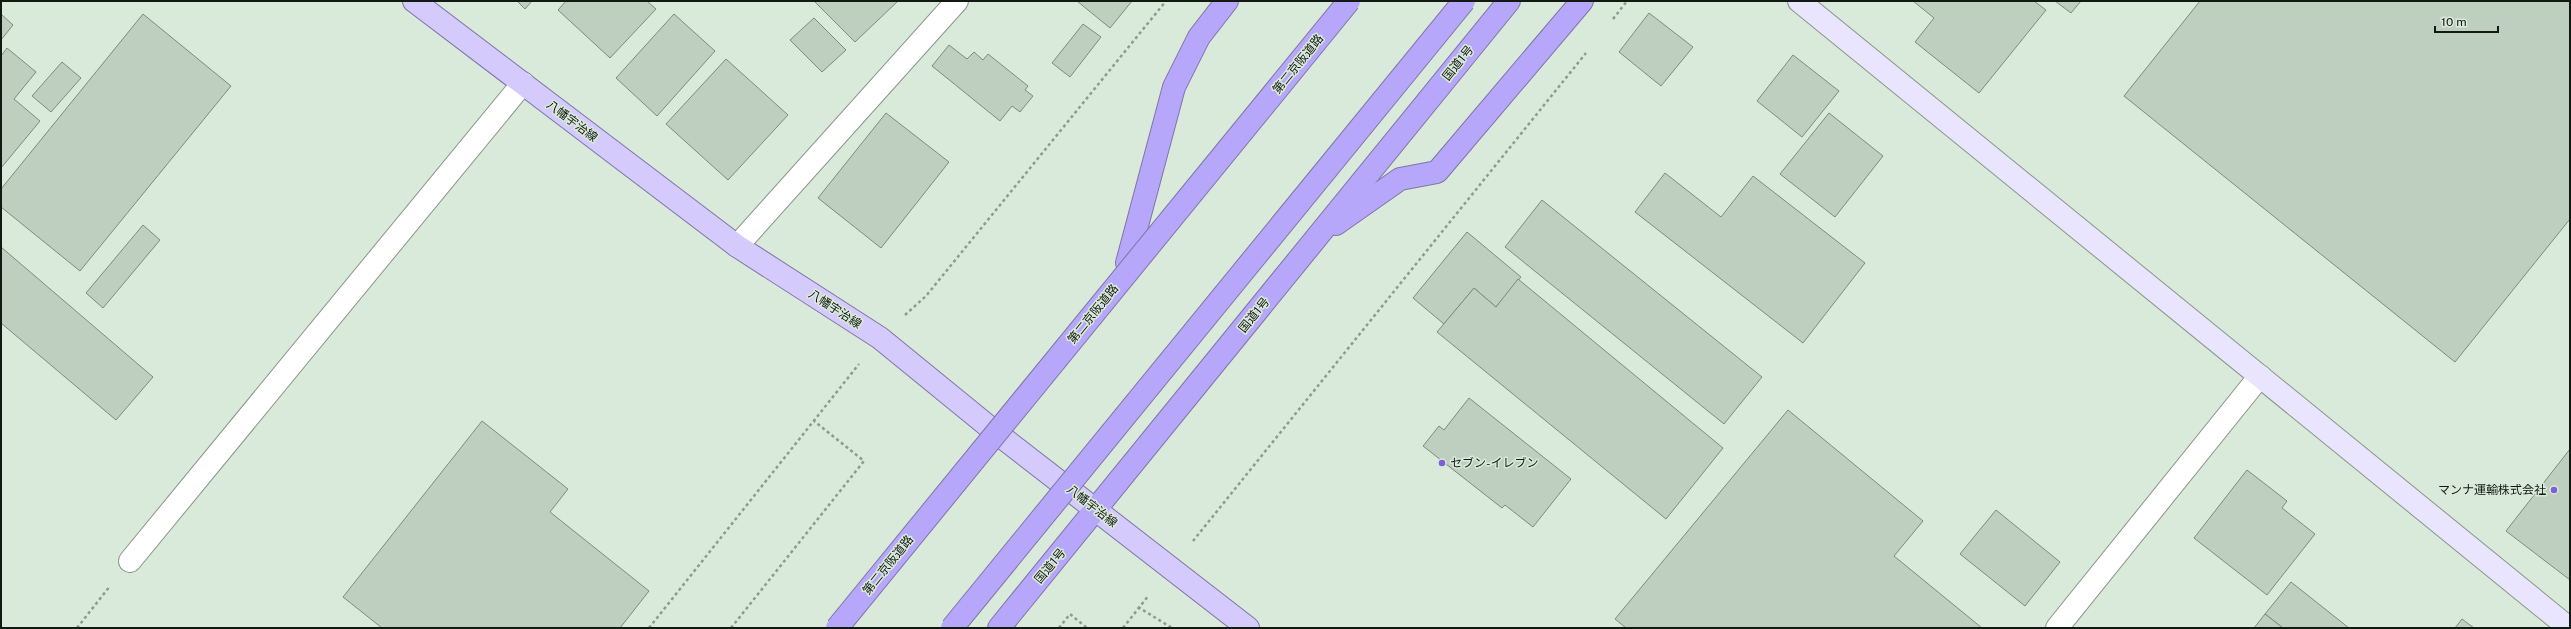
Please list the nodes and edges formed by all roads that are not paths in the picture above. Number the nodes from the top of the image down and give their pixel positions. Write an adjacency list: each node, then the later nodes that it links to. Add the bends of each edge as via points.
1 (414, 1): 10 (main road, 八幡宇治線)
2 (957, 1): 12 (street)
3 (1227, 1): 13 (highway, via 1199,37 1174,86)
4 (1338, 1): 13 (highway)
5 (1349, 1): 19 (highway, 第二京阪道路, bridge)
6 (1464, 1): 20 (highway, bridge)
7 (1509, 1): 11 (highway, 国道1号)
8 (1582, 1): 11 (highway, via 1437,172 1400,179)
9 (1798, 1): 14 (street)
10 (523, 83): 12 (main road, 八幡宇治線); 17 (street)
11 (1315, 239): 16 (highway, 国道1号)
12 (736, 246): 15 (main road, 八幡宇治線, via 880,338)
13 (1127, 264): 15 (highway)
14 (2260, 376): 23 (street); 24 (street)
15 (994, 431): 16 (main road, 八幡宇治線); 18 (highway)
16 (1096, 510): 21 (highway, 国道1号); 22 (main road, 八幡宇治線)
17 (130, 561)
18 (834, 628)
19 (837, 628)
20 (952, 628)
21 (999, 628)
22 (1248, 628)
23 (2056, 628)
24 (2569, 628)

